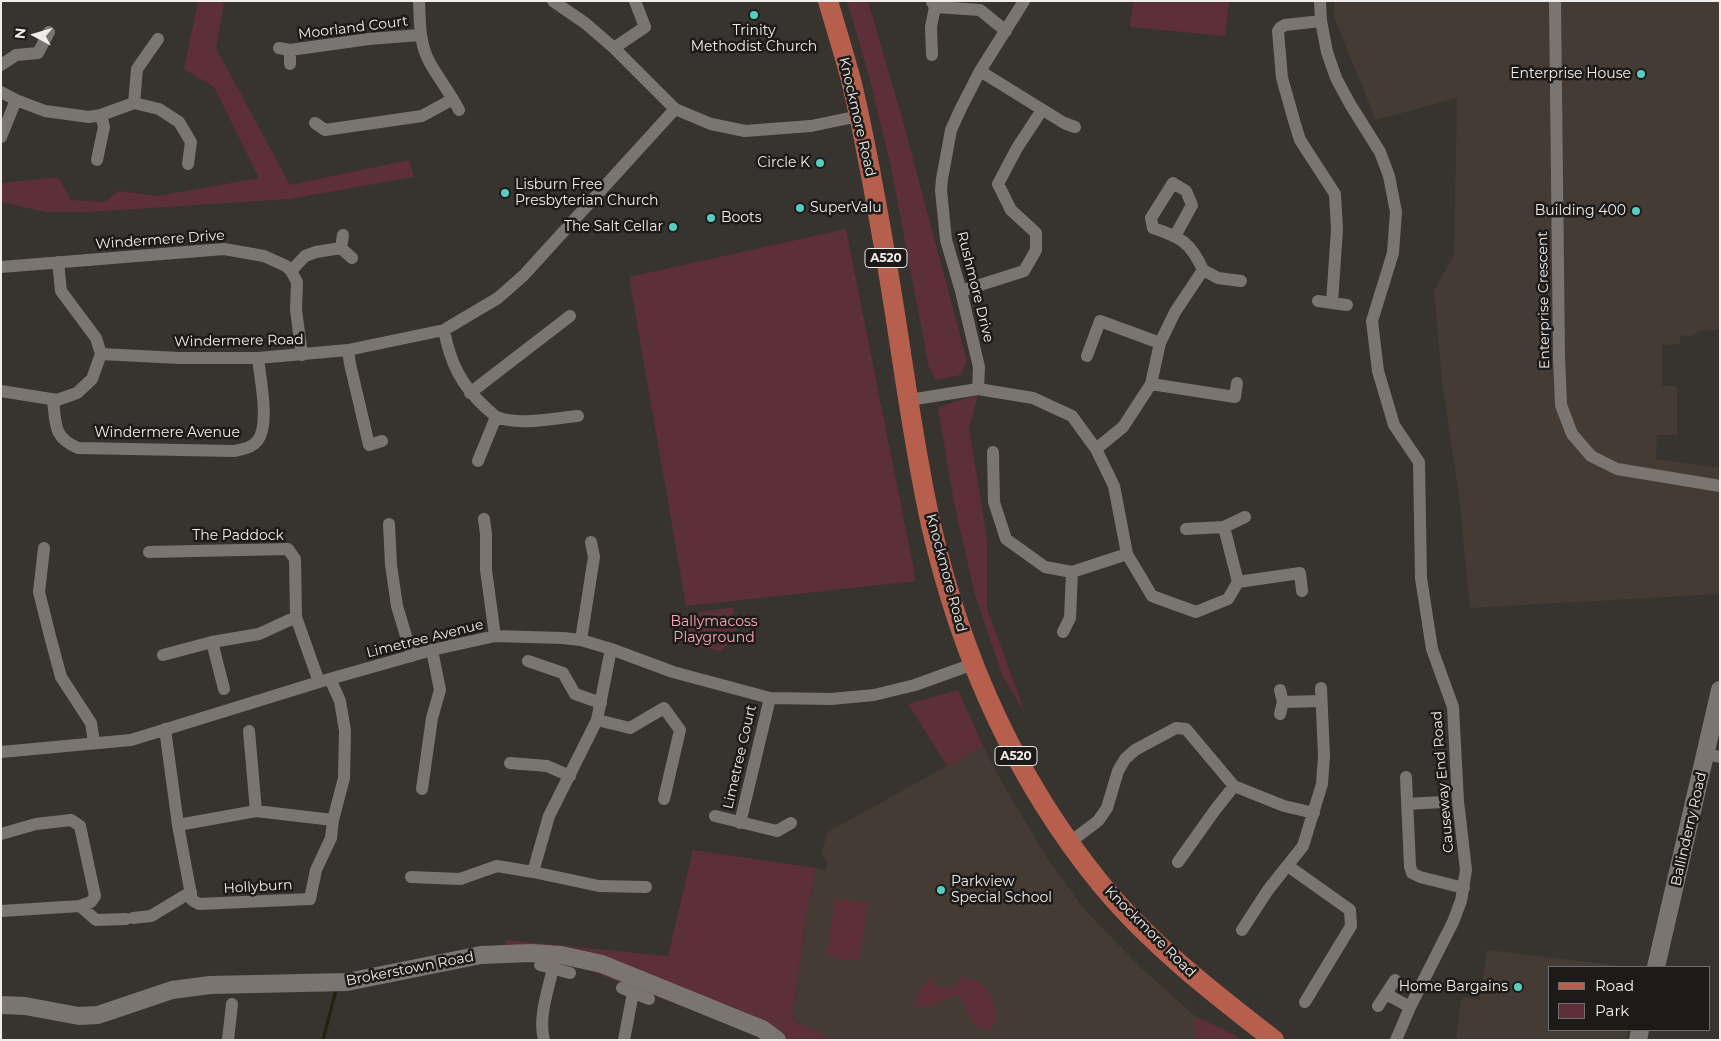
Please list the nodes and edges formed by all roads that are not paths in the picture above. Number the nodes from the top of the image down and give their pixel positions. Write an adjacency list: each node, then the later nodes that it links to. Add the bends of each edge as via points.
1 (419, 1): 12 (street)
2 (553, 1): 14 (street)
3 (635, 1): 14 (street, via 645,27)
4 (828, 1): 25 (main road, Knockmore Road / A520)
5 (1024, 1): 10 (street, Rushmore Drive)
6 (1320, 1): 9 (street, Causeway End Road)
7 (1555, 1): 63 (street, Enterprise Crescent, via 1561,405 1572,434 1591,456 1617,469)
8 (933, 4): 10 (street, via 980,10); 15 (street)
9 (1321, 21): 40 (street, via 1285,25 1278,31 1285,87 1300,140 1335,194 1337,229); 121 (street, Causeway End Road, via 1336,78 1380,152 1389,176 1396,212 1393,253 1372,321 1378,370 1394,425 1419,462 1421,578 1432,649 1453,707 1466,870)
10 (1006, 31): 18 (street, Rushmore Drive)
11 (49, 32): 17 (street, via 38,53 16,55)
12 (420, 35): 16 (street, Moorland Court, via 284,49); 27 (street, via 429,62 456,104 422,116)
13 (158, 39): 21 (street, via 137,69)
14 (614, 48): 22 (street)
15 (932, 55)
16 (290, 64)
17 (1, 65)
18 (980, 71): 23 (street); 38 (street, Rushmore Drive, via 951,130 942,178 946,240)
19 (1, 92): 20 (street)
20 (16, 100): 24 (street, via 46,111 89,117); 28 (street)
21 (134, 103): 24 (street); 30 (street, via 159,109 179,122 191,142)
22 (675, 109): 25 (street, via 711,124 745,131 811,126); 43 (street, Windermere Road, via 524,275 498,298)
23 (1042, 110): 26 (street); 38 (street, via 998,184 1011,210 1036,233 1036,250 1024,271)
24 (101, 115): 29 (street, via 104,127)
25 (859, 116): 56 (main road, Knockmore Road / A520)
26 (1075, 128)
27 (320, 130)
28 (1, 137)
29 (97, 160)
30 (188, 164)
31 (1176, 236): 36 (street, via 1195,253)
32 (352, 258): 35 (street, via 342,242 305,256)
33 (58, 262): 34 (street, Windermere Drive); 35 (street, Windermere Drive, via 224,249 264,256); 46 (street, via 61,291 96,338)
34 (1, 266)
35 (291, 270): 47 (street, via 296,282)
36 (1203, 270): 37 (street, via 1218,278); 44 (street)
37 (1241, 281)
38 (961, 291): 52 (street, Rushmore Drive, via 979,366)
39 (1318, 301): 40 (street)
40 (1332, 303): 41 (street)
41 (1347, 305)
42 (570, 316): 54 (street)
43 (444, 330): 45 (street, Windermere Road); 54 (street, via 447,348)
44 (1160, 343): 48 (street, via 1100,321); 51 (street)
45 (348, 350): 47 (street, Windermere Road); 59 (street, via 369,445)
46 (101, 354): 49 (street, Windermere Road); 55 (street, via 92,379 78,393)
47 (302, 355): 49 (street, Windermere Road)
48 (1087, 356)
49 (258, 358): 55 (street, Windermere Avenue, via 264,421 262,431 259,440 250,447 234,451 78,448 65,443 58,432)
50 (1238, 383): 51 (street, via 1235,397)
51 (1151, 384): 60 (street, via 1123,427)
52 (978, 389): 56 (street); 60 (street, via 1033,398 1072,416)
53 (1, 391): 55 (street)
54 (470, 394): 58 (street)
55 (53, 400)
56 (909, 400): 86 (main road, Knockmore Road / A520, via 935,542)
57 (578, 416): 58 (street, via 526,422)
58 (496, 417): 62 (street)
59 (382, 441)
60 (1096, 449): 72 (street, via 1114,486)
61 (993, 452): 73 (street, via 994,502 1006,539 1045,567)
62 (478, 461)
63 (1720, 486)
64 (1245, 517): 67 (street)
65 (484, 519): 78 (street, via 486,570)
66 (389, 524): 84 (street, via 397,606)
67 (1224, 527): 68 (street); 74 (street)
68 (1186, 529)
69 (591, 542): 79 (street, via 594,557)
70 (44, 548): 96 (street, via 39,592 50,636 61,677 91,723)
71 (148, 552): 76 (street, The Paddock, via 288,549 295,559)
72 (1127, 554): 73 (street); 74 (street, via 1152,596 1196,612 1228,599)
73 (1072, 572): 77 (street, via 1070,618)
74 (1238, 582): 75 (street, via 1300,574)
75 (1302, 591)
76 (296, 617): 80 (street, via 259,634); 87 (street, The Paddock)
77 (1063, 632)
78 (495, 636): 79 (street, Limetree Avenue); 82 (street, Limetree Avenue)
79 (581, 640): 81 (street, Limetree Avenue)
80 (212, 642): 83 (street); 88 (street)
81 (611, 649): 90 (street, Limetree Avenue, via 673,672); 92 (street)
82 (432, 650): 84 (street, Limetree Avenue); 103 (street, via 440,690 432,718)
83 (163, 655)
84 (412, 656): 87 (street, Limetree Avenue)
85 (528, 661): 92 (street, via 563,673 575,694)
86 (973, 664): 90 (street, Limetree Avenue, via 915,686 874,694 832,699); 115 (main road, Knockmore Road / A520, via 1018,761)
87 (325, 680): 94 (street, Limetree Avenue); 110 (street, Hollyburn, via 340,701 345,731 344,778)
88 (224, 689)
89 (1720, 690): 98 (street, Ballinderry Road)
90 (770, 698): 111 (street, Limetree Court)
91 (1281, 702): 108 (street, via 1321,695 1324,756 1322,784)
92 (601, 703): 93 (street)
93 (597, 720): 100 (street); 104 (street, via 630,728 664,708 680,730)
94 (165, 729): 96 (street, Limetree Avenue, via 131,740); 113 (street)
95 (249, 731): 107 (street)
96 (94, 742): 97 (street, Limetree Avenue)
97 (1, 752)
98 (1713, 756): 127 (street, Ballinderry Road)
99 (510, 763): 100 (street, via 547,766)
100 (570, 776): 118 (street, via 549,816)
101 (1406, 777): 106 (street)
102 (1234, 786): 108 (street, via 1284,806); 115 (street, via 1186,729 1176,728 1125,759 1107,808 1098,821); 116 (street)
103 (422, 788)
104 (664, 799)
105 (1442, 802): 106 (street)
106 (1407, 804): 121 (street, via 1412,873)
107 (256, 811): 110 (street); 113 (street)
108 (1314, 813): 117 (street, via 1303,846)
109 (715, 816): 111 (street, Limetree Court)
110 (333, 820): 122 (street, Hollyburn, via 331,838 316,870 310,899 199,904 192,900)
111 (740, 823): 112 (street, Limetree Court, via 777,831)
112 (792, 823)
113 (178, 825): 122 (street)
114 (1, 834): 123 (street, via 36,824 71,820 80,826 94,896 91,902)
115 (1070, 842): 142 (main road, Knockmore Road / A520, via 1106,890 1166,952)
116 (1178, 862)
117 (1288, 866): 125 (street); 133 (street, via 1350,910 1351,926)
118 (533, 872): 119 (street, via 497,866 460,879); 120 (street, via 599,886)
119 (411, 877)
120 (646, 887)
121 (1464, 888): 137 (street, Causeway End Road, via 1453,922)
122 (191, 892): 123 (street, via 151,916 96,920)
123 (80, 906): 124 (street)
124 (1, 911)
125 (1242, 930)
126 (540, 965): 128 (street)
127 (1656, 966)
128 (553, 968): 129 (street); 139 (street, via 544,1010)
129 (570, 972)
130 (1395, 980): 131 (street)
131 (1386, 994): 136 (street); 137 (street)
132 (649, 1000): 140 (street, via 628,990)
133 (1305, 1002)
134 (232, 1004): 138 (street)
135 (1, 1005): 141 (street, Brokerstown Road, via 79,1016 98,1015 172,990 210,985 347,982 481,955 532,953 561,955 602,964 746,1022)
136 (1378, 1006)
137 (1410, 1007): 143 (street, Causeway End Road)
138 (228, 1040)
139 (544, 1040)
140 (624, 1040)
141 (777, 1040)
142 (1274, 1040)
143 (1396, 1040)

